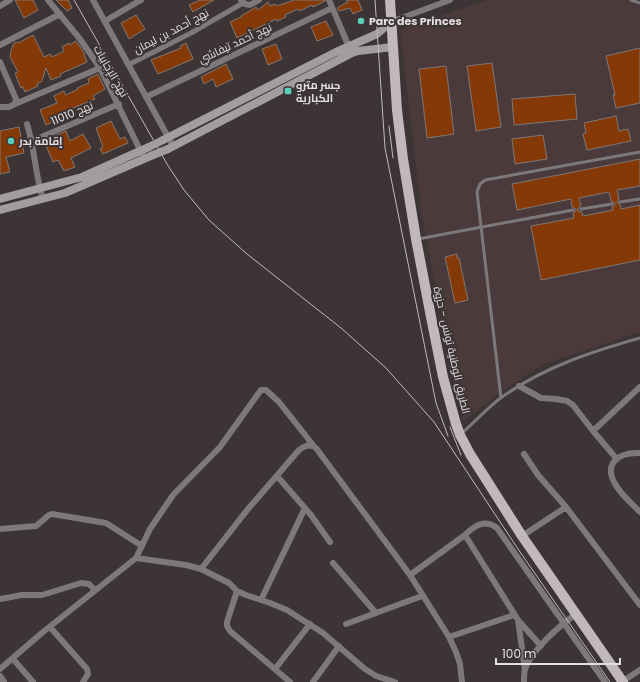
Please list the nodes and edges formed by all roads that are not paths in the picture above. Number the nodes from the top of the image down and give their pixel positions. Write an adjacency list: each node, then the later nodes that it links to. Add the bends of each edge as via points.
1 (10, 0): 12 (street)
2 (48, 0): 14 (street, نهج الإجابيات)
3 (93, 0): 15 (street)
4 (141, 0): 15 (street)
5 (259, 0): 10 (street, via 250,5)
6 (329, 0): 13 (street)
7 (390, 0): 16 (main road, الطريق الوطنية تونس - حزوة)
8 (450, 0): 16 (street)
9 (631, 0): 11 (lane)
10 (242, 2): 21 (street, نهج أحمد بن ليمان)
11 (640, 3)
12 (0, 6)
13 (332, 8): 18 (street); 23 (street, نهج أحمد تيفاشي)
14 (60, 14): 17 (street); 22 (street, نهج الإجابيات)
15 (105, 21): 21 (street)
16 (391, 22): 18 (main road, via 377,34); 19 (main road, الطريق الوطنية تونس - حزوة)
17 (0, 45)
18 (348, 47): 28 (main road)
19 (393, 47): 30 (main road, via 358,51 346,56); 44 (main road, الطريق الوطنية تونس - حزوة, via 397,110)
20 (0, 62): 24 (street, via 16,99)
21 (128, 65): 23 (street)
22 (100, 68): 24 (street); 25 (street, نهج الإجابيات)
23 (146, 97): 28 (street)
24 (15, 104): 26 (street)
25 (119, 104): 29 (street, نهج 11010); 31 (street, نهج الإجابيات)
26 (0, 107)
27 (27, 124): 29 (street)
28 (166, 139): 30 (street); 31 (main road, bridge)
29 (32, 141): 34 (street)
30 (171, 147): 33 (main road, bridge)
31 (140, 150): 33 (street, نهج الإجابيات); 34 (main road, via 82,177)
32 (640, 152): 43 (lane, via 485,180 477,192)
33 (145, 159): 36 (main road)
34 (40, 189): 35 (main road); 36 (street)
35 (0, 199)
36 (43, 199): 41 (main road)
37 (640, 199): 38 (lane)
38 (620, 202)
39 (612, 204): 40 (lane)
40 (581, 209)
41 (0, 210)
42 (573, 210): 43 (lane)
43 (481, 227): 44 (lane); 48 (lane)
44 (416, 239): 50 (main road, الطريق الوطنية تونس - حزوة, via 443,377)
45 (640, 338): 46 (lane, via 575,358)
46 (519, 386): 48 (lane); 49 (street, via 541,398 567,401)
47 (640, 387): 49 (street)
48 (501, 398): 50 (lane)
49 (593, 430): 54 (street)
50 (460, 435): 61 (main road, الطريق الوطنية تونس - حزوة)
51 (313, 445): 55 (street, via 307,445 299,450); 63 (street, via 279,402 266,390 262,390 220,447 173,495); 67 (street)
52 (640, 453): 54 (street)
53 (524, 454): 56 (street, via 538,475)
54 (616, 458): 58 (street, via 611,465 612,478 623,495)
55 (277, 476): 57 (street); 66 (street, via 235,524)
56 (566, 507): 61 (street); 73 (street)
57 (305, 508): 62 (street); 72 (street)
58 (640, 512)
59 (0, 529): 63 (street, via 36,526 52,514 106,523)
60 (465, 534): 67 (street); 76 (street); 79 (street, via 484,523 497,528)
61 (522, 536): 75 (main road, الطريق الوطنية تونس - حزوة)
62 (330, 542)
63 (142, 546): 64 (street)
64 (136, 558): 66 (street); 68 (street)
65 (334, 563): 74 (street)
66 (202, 569): 69 (street)
67 (410, 575): 70 (street)
68 (95, 590): 71 (street, via 89,584 81,583 42,595); 80 (street)
69 (237, 591): 72 (street); 85 (street, via 227,622 230,631)
70 (422, 596): 74 (street); 81 (street)
71 (0, 599)
72 (261, 600): 77 (street, via 278,605)
73 (640, 605)
74 (376, 613): 78 (street)
75 (576, 614): 79 (street); 99 (main road, الطريق الوطنية تونس - حزوة)
76 (516, 617): 81 (street); 83 (street); 88 (street)
77 (310, 624): 82 (street); 85 (street)
78 (346, 624)
79 (564, 624): 83 (street); 98 (street)
80 (50, 627): 84 (street); 92 (street, via 87,669 88,674)
81 (449, 637): 96 (street, via 460,664)
82 (339, 646): 94 (street); 95 (street, via 365,669 376,676)
83 (541, 646): 88 (street, via 530,659)
84 (13, 659): 86 (street); 91 (street)
85 (275, 669): 93 (street)
86 (0, 670)
87 (640, 670): 99 (street)
88 (525, 671): 97 (street)
89 (0, 676): 90 (street)
90 (4, 682)
91 (33, 682)
92 (83, 682)
93 (290, 682)
94 (313, 682)
95 (395, 682)
96 (462, 682)
97 (524, 682)
98 (605, 682)
99 (623, 682)

